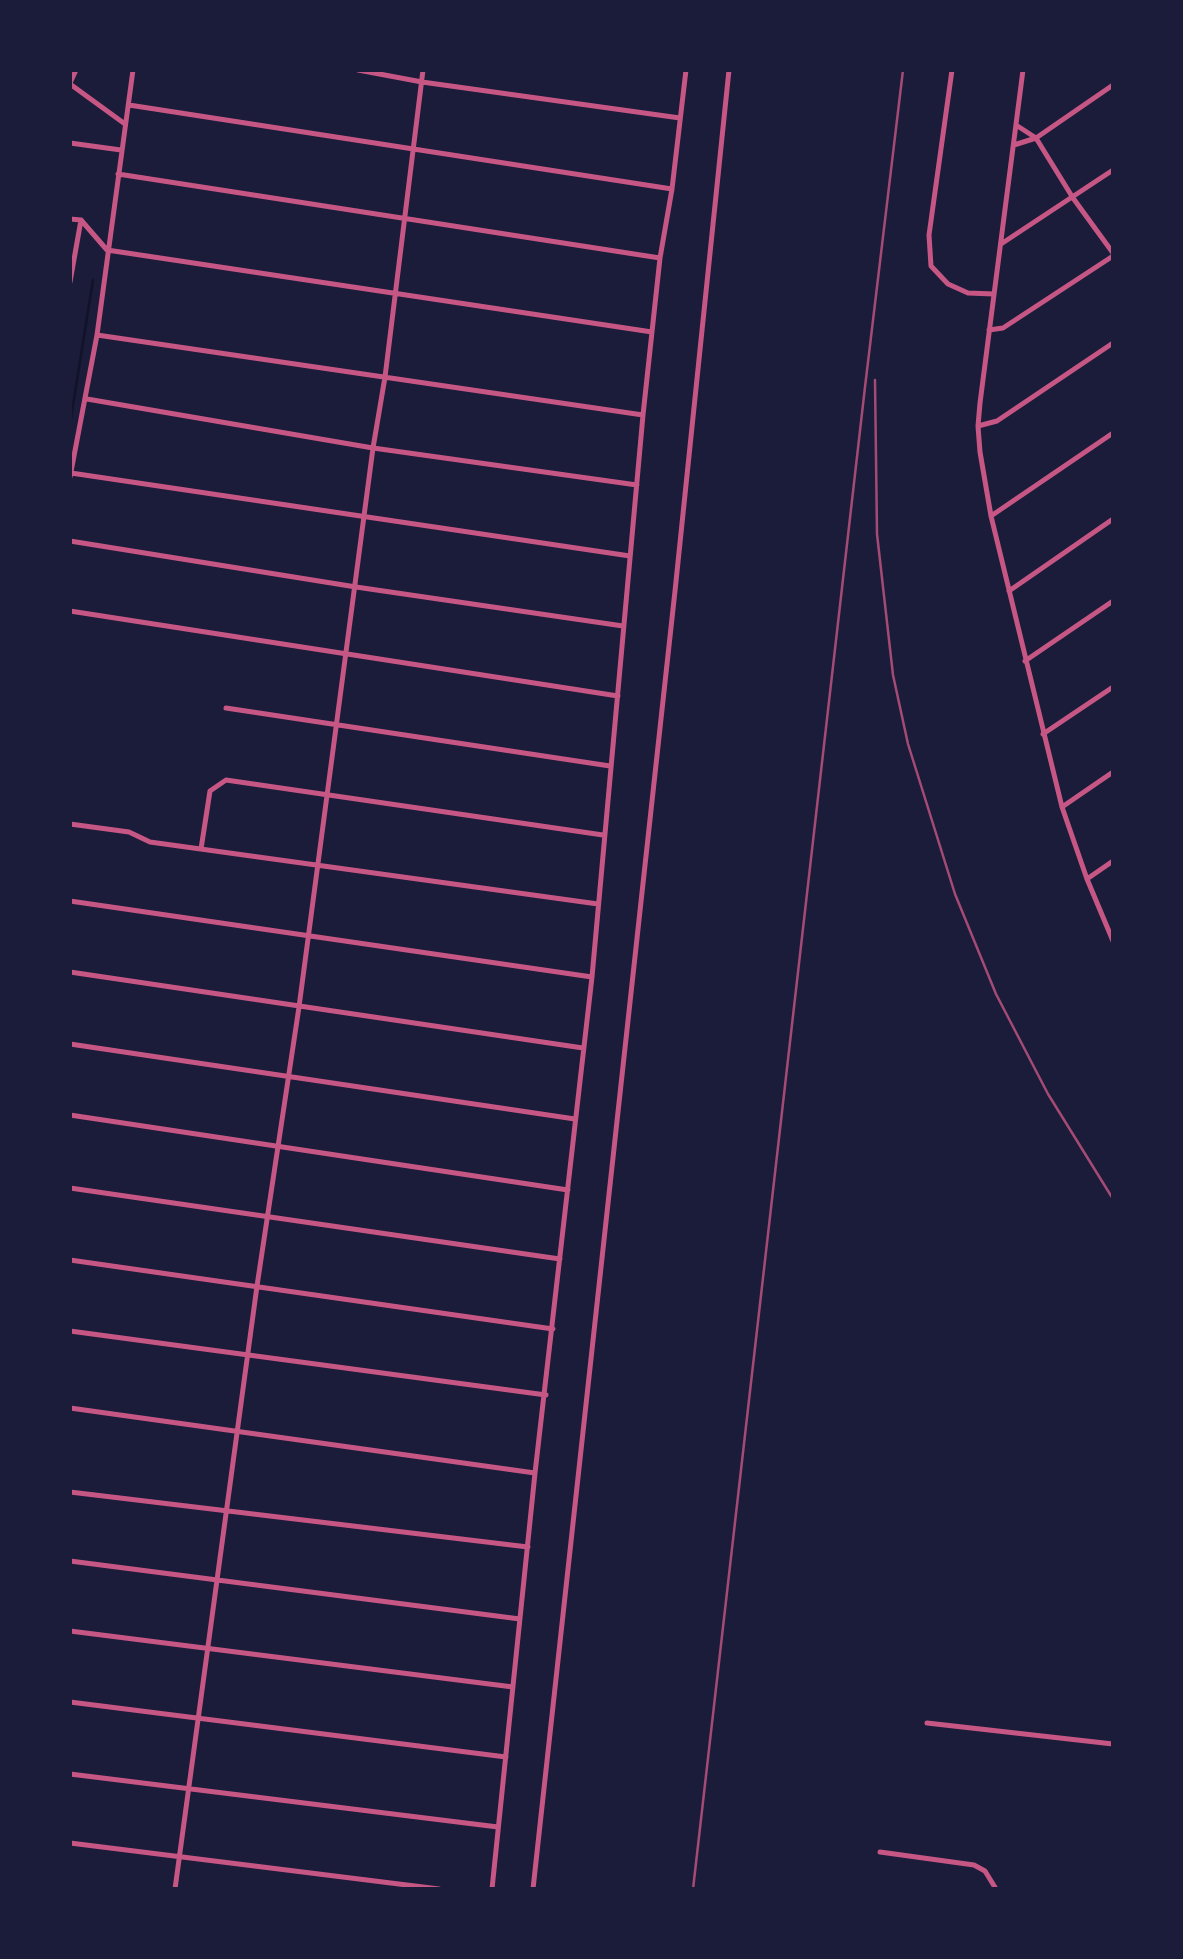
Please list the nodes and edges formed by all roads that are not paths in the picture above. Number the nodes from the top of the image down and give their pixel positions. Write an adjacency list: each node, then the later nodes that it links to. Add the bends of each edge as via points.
1 (76, 70): 10 (street)
2 (133, 70): 12 (street)
3 (358, 70): 9 (street)
4 (423, 70): 9 (street)
5 (686, 70): 13 (street)
6 (729, 70): 124 (street)
7 (952, 70): 35 (street, via 929,235 931,265 948,284 968,293)
8 (1023, 70): 15 (street)
9 (422, 82): 13 (street); 19 (street)
10 (70, 83): 14 (street)
11 (1113, 85): 16 (street)
12 (129, 105): 14 (street); 19 (street)
13 (680, 118): 23 (street)
14 (125, 124): 20 (street)
15 (1016, 125): 16 (street); 18 (street)
16 (1036, 138): 18 (street); 24 (street)
17 (70, 143): 20 (street)
18 (1014, 145): 28 (street)
19 (414, 149): 23 (street); 26 (street)
20 (121, 150): 22 (street)
21 (1113, 170): 24 (street)
22 (118, 174): 26 (street); 29 (street)
23 (672, 189): 31 (street)
24 (1073, 198): 28 (street); 30 (street)
25 (70, 219): 27 (street)
26 (404, 219): 31 (street); 34 (street)
27 (81, 220): 29 (street); 32 (street)
28 (1001, 244): 35 (street)
29 (107, 250): 34 (street); 38 (street)
30 (1113, 255): 36 (street, via 1003,328)
31 (660, 258): 37 (street)
32 (72, 261): 33 (street)
33 (70, 282)
34 (396, 292): 37 (street); 40 (street)
35 (994, 294): 36 (street)
36 (989, 330): 43 (street)
37 (652, 332): 42 (street)
38 (97, 335): 40 (street); 41 (street)
39 (1113, 343): 43 (street, via 997,421)
40 (385, 377): 42 (street); 45 (street)
41 (86, 399): 45 (street); 46 (street)
42 (643, 415): 47 (street)
43 (978, 426): 48 (street)
44 (1113, 433): 48 (street)
45 (373, 448): 47 (street); 49 (street)
46 (70, 475): 49 (street)
47 (637, 485): 52 (street)
48 (991, 516): 54 (street)
49 (365, 517): 52 (street); 53 (street)
50 (1113, 519): 54 (street)
51 (70, 541): 53 (street)
52 (630, 556): 57 (street)
53 (356, 587): 57 (street); 58 (street)
54 (1009, 591): 59 (street)
55 (1113, 601): 59 (street)
56 (70, 611): 58 (street)
57 (623, 626): 61 (street)
58 (346, 655): 61 (street); 63 (street)
59 (1025, 661): 64 (street)
60 (1113, 687): 64 (street)
61 (618, 696): 65 (street)
62 (226, 708): 63 (street)
63 (337, 723): 65 (street); 67 (street)
64 (1044, 734): 68 (street)
65 (610, 766): 70 (street)
66 (1113, 772): 68 (street)
67 (326, 793): 70 (street); 71 (street, via 226,780 210,791); 73 (street)
68 (1062, 807): 74 (street)
69 (70, 824): 71 (street)
70 (603, 835): 76 (street)
71 (201, 849): 73 (street)
72 (1113, 861): 74 (street)
73 (318, 864): 76 (street); 77 (street)
74 (1087, 878): 78 (street)
75 (70, 901): 77 (street)
76 (598, 904): 80 (street)
77 (308, 935): 80 (street); 81 (street)
78 (1113, 941)
79 (70, 972): 81 (street)
80 (592, 977): 83 (street)
81 (299, 1007): 83 (street); 84 (street)
82 (70, 1044): 84 (street)
83 (583, 1048): 86 (street)
84 (288, 1077): 86 (street); 87 (street)
85 (70, 1115): 87 (street)
86 (575, 1119): 89 (street)
87 (279, 1147): 89 (street); 90 (street)
88 (70, 1188): 90 (street)
89 (568, 1190): 91 (street)
90 (267, 1216): 91 (street); 93 (street)
91 (561, 1259): 94 (street)
92 (70, 1260): 93 (street)
93 (257, 1286): 94 (street); 96 (street)
94 (553, 1329): 97 (street)
95 (70, 1331): 96 (street)
96 (247, 1355): 97 (street); 99 (street)
97 (546, 1395): 100 (street)
98 (70, 1408): 99 (street)
99 (237, 1433): 100 (street); 102 (street)
100 (535, 1473): 103 (street)
101 (70, 1492): 102 (street)
102 (226, 1510): 103 (street); 105 (street)
103 (528, 1547): 106 (street)
104 (70, 1561): 105 (street)
105 (217, 1579): 106 (street); 108 (street)
106 (520, 1619): 109 (street)
107 (70, 1631): 108 (street)
108 (207, 1648): 109 (street); 111 (street)
109 (513, 1687): 114 (street)
110 (70, 1702): 111 (street)
111 (198, 1718): 114 (street); 116 (street)
112 (927, 1723): 113 (street)
113 (1113, 1744)
114 (506, 1757): 117 (street)
115 (70, 1774): 116 (street)
116 (190, 1788): 117 (street); 120 (street)
117 (498, 1827): 123 (street)
118 (70, 1843): 120 (street)
119 (880, 1852): 125 (street, via 974,1865 985,1871)
120 (179, 1857): 121 (street); 122 (street)
121 (175, 1889)
122 (439, 1889)
123 (492, 1889)
124 (533, 1889)
125 (996, 1889)

